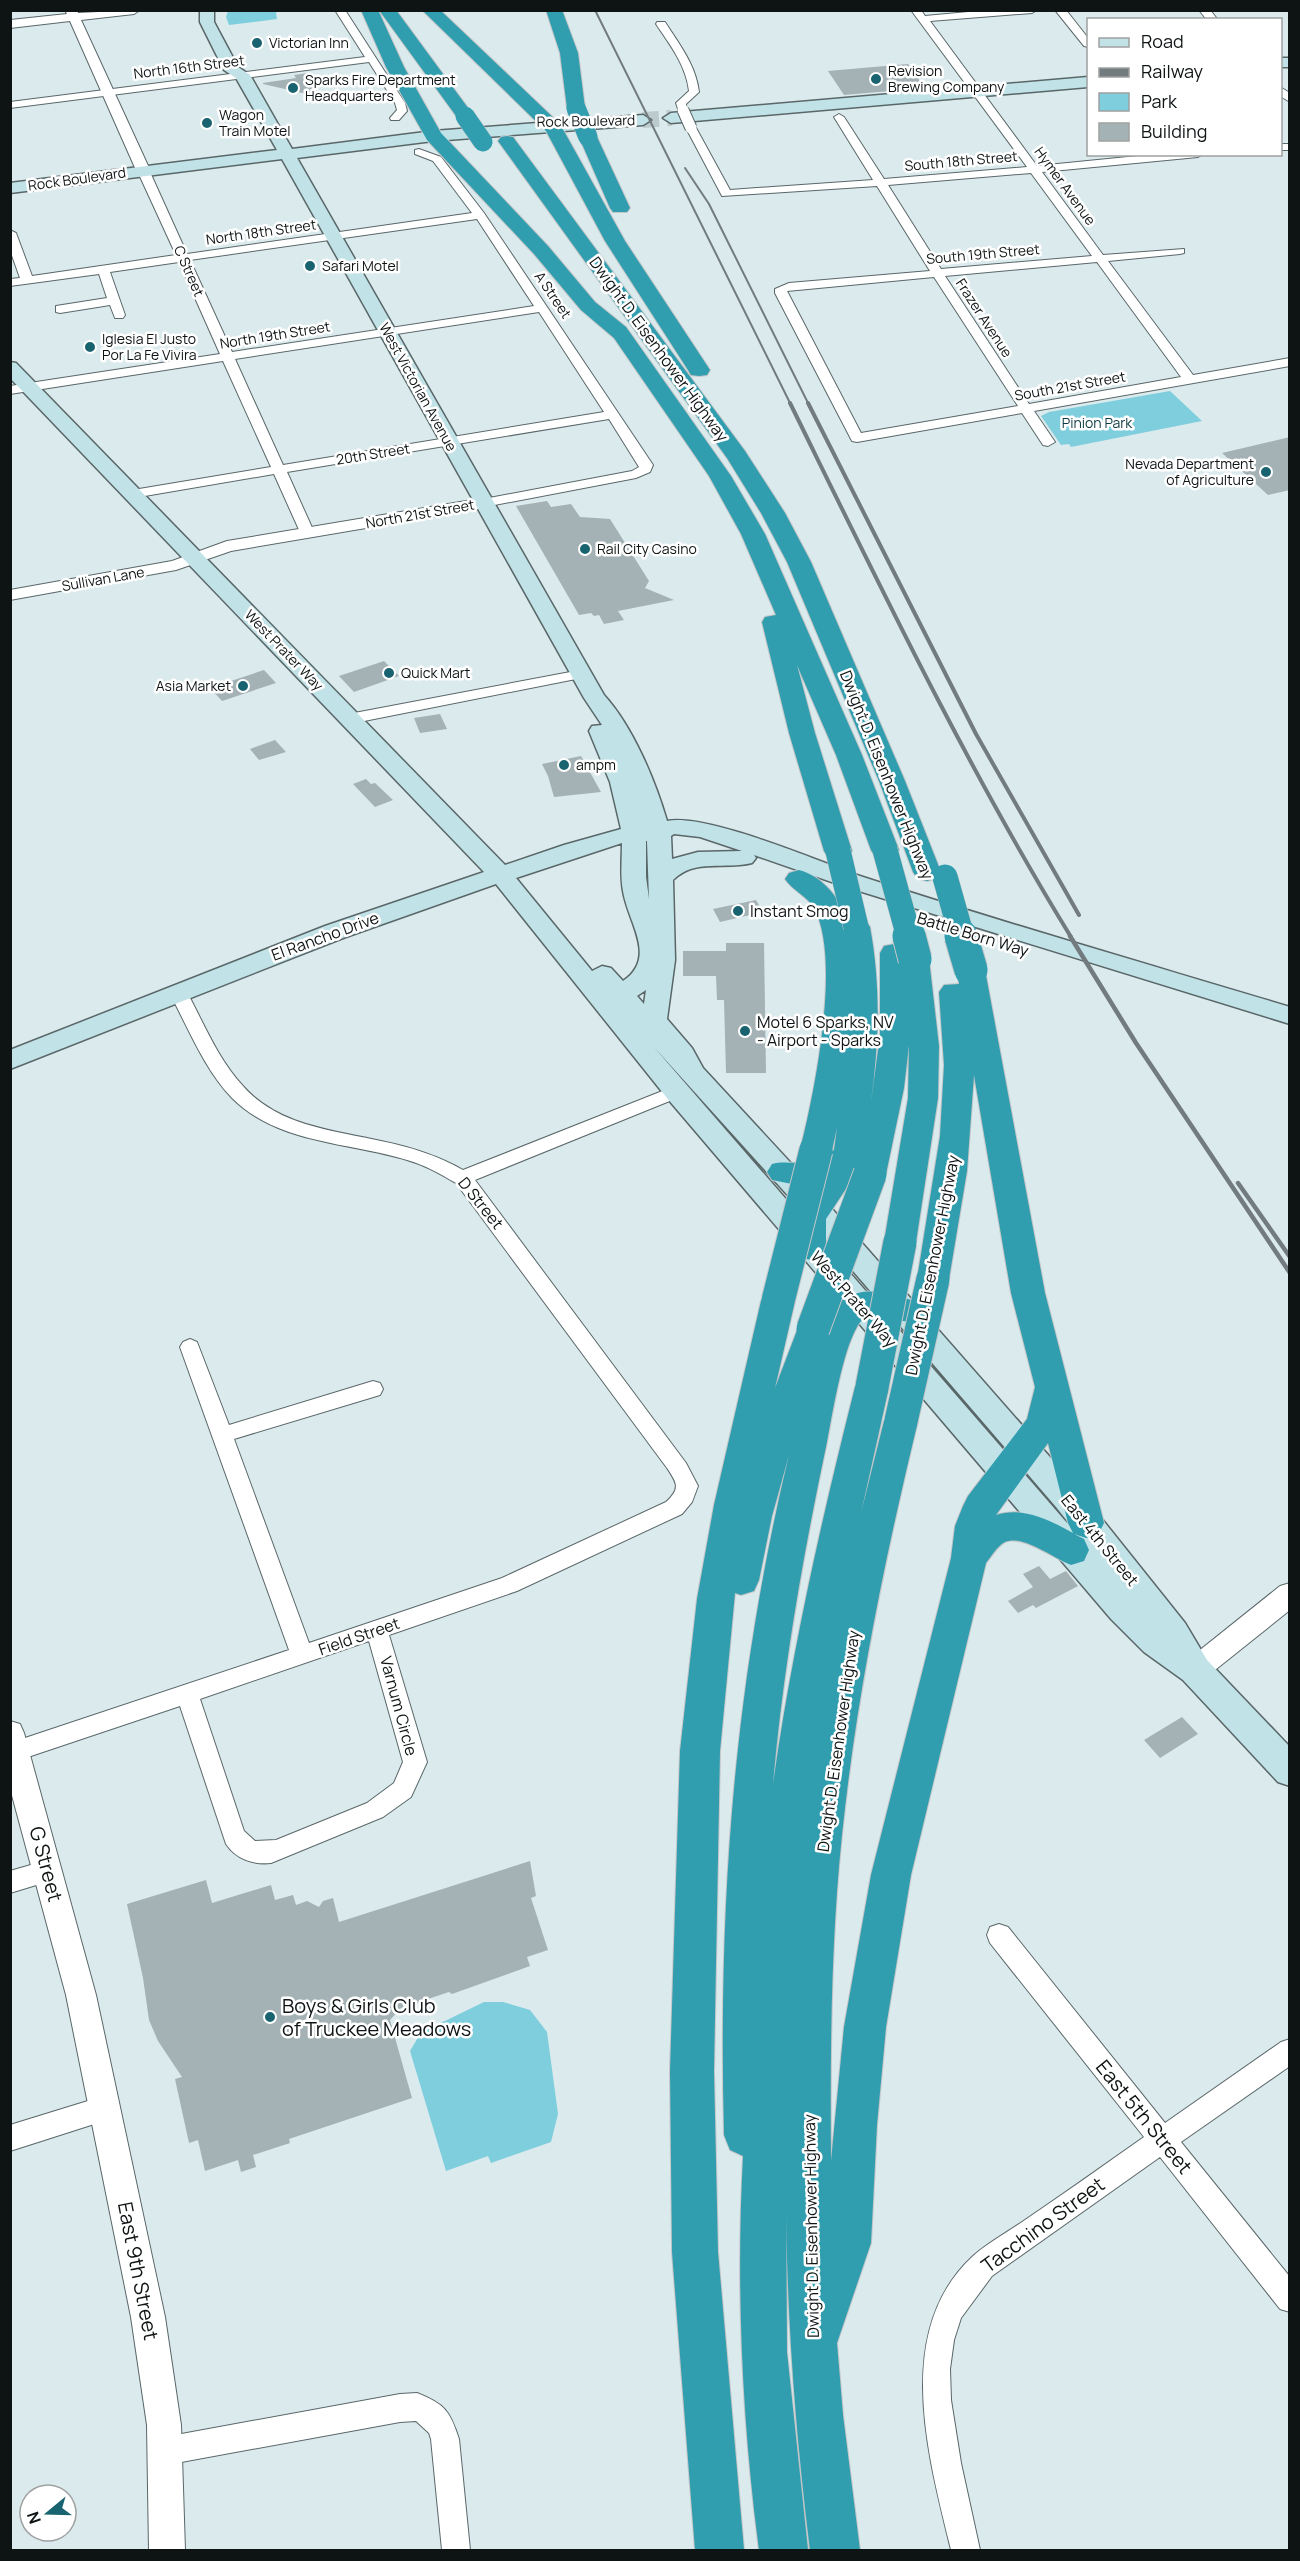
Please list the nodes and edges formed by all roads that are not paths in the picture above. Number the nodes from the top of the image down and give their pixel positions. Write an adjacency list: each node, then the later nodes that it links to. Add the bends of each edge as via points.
1 (105, 10): 13 (street)
2 (134, 10): 13 (street)
3 (207, 10): 20 (main road, West Victorian Avenue, via 207,22 232,70)
4 (220, 10): 20 (main road, West Victorian Avenue, via 218,20 245,68)
5 (340, 10): 19 (street)
6 (369, 10): 30 (highway, via 394,67)
7 (387, 10): 35 (highway, bridge)
8 (417, 10): 17 (highway)
9 (429, 10): 29 (highway)
10 (554, 10): 56 (highway, bridge, via 569,53 576,108 668,306)
11 (1032, 10): 14 (street)
12 (1060, 10): 18 (street)
13 (72, 14): 15 (street); 22 (street, C Street)
14 (920, 15): 23 (street, Hymer Avenue)
15 (10, 24)
16 (661, 24): 25 (street, via 694,84 694,92 681,102)
17 (438, 41)
18 (1087, 42)
19 (372, 58): 20 (street, North 16th Street); 28 (street, via 403,108)
20 (242, 75): 22 (street, North 16th Street); 31 (main road, West Victorian Avenue)
21 (1087, 82): 23 (main road)
22 (108, 92): 24 (street, North 16th Street); 33 (street, C Street)
23 (975, 92): 25 (main road); 38 (street, Hymer Avenue)
24 (10, 105)
25 (677, 114): 39 (street, South 18th Street, bridge, via 691,128 726,194)
26 (489, 115): 69 (highway, Dwight D. Eisenhower Highway)
27 (839, 117): 39 (street, Frazer Avenue)
28 (395, 118)
29 (551, 124): 30 (main road, Rock Boulevard); 56 (highway, via 615,241)
30 (431, 132): 31 (main road, Rock Boulevard); 58 (highway, via 588,306)
31 (286, 151): 36 (main road, Rock Boulevard); 37 (main road, Rock Boulevard, via 162,171); 44 (main road, West Victorian Avenue)
32 (419, 152): 41 (street, A Street, via 437,159)
33 (135, 154): 36 (main road); 37 (street, C Street)
34 (1173, 156): 38 (street, South 18th Street)
35 (496, 161)
36 (178, 162): 37 (main road, Rock Boulevard)
37 (143, 170): 40 (main road, Rock Boulevard); 46 (street, C Street)
38 (1035, 170): 39 (street, South 18th Street); 47 (street, Hymer Avenue)
39 (881, 183): 49 (street, Frazer Avenue)
40 (10, 188)
41 (480, 215): 44 (street, North 18th Street); 53 (street, A Street)
42 (538, 219): 58 (highway, Dwight D. Eisenhower Highway)
43 (10, 232): 50 (street)
44 (334, 236): 46 (street, North 18th Street); 57 (main road, West Victorian Avenue)
45 (1180, 251): 47 (street, South 19th Street)
46 (183, 258): 48 (street, North 18th Street); 59 (street, C Street)
47 (1099, 258): 49 (street, South 19th Street); 62 (street, Hymer Avenue)
48 (103, 269): 50 (street, North 18th Street); 52 (street)
49 (938, 273): 64 (street, Frazer Avenue); 66 (street, South 19th Street, via 781,289)
50 (27, 280): 51 (street, North 18th Street)
51 (10, 283)
52 (113, 301): 54 (street); 55 (street)
53 (543, 308): 57 (street, North 19th Street); 65 (street, A Street)
54 (60, 309)
55 (119, 315)
56 (667, 319): 69 (highway, via 733,428)
57 (388, 332): 59 (street, North 19th Street); 67 (main road, West Victorian Avenue)
58 (621, 334): 76 (highway, Dwight D. Eisenhower Highway, via 720,476)
59 (228, 357): 63 (street, North 19th Street); 71 (street, C Street)
60 (1290, 362): 62 (street, South 21st Street)
61 (10, 367): 63 (main road, West Prater Way)
62 (1189, 379): 64 (street, South 21st Street)
63 (20, 389): 72 (main road, West Prater Way)
64 (1025, 410): 66 (street, South 21st Street); 68 (street, Frazer Avenue)
65 (614, 414): 67 (street, 20th Street); 70 (street, A Street, via 644,460)
66 (857, 438)
67 (449, 441): 71 (street, 20th Street); 73 (main road, West Victorian Avenue)
68 (1048, 442)
69 (737, 456): 92 (highway, Dwight D. Eisenhower Highway, bridge, via 799,562 892,781 931,845)
70 (645, 469): 73 (street, North 21st Street, via 636,474)
71 (279, 470): 72 (street, 20th Street); 74 (street, C Street)
72 (133, 494): 75 (main road, West Prater Way)
73 (484, 503): 74 (street, North 21st Street); 78 (main road, West Victorian Avenue)
74 (307, 532): 75 (street, North 21st Street, via 227,546)
75 (195, 558): 77 (street, Sullivan Lane, via 176,565); 80 (main road, West Prater Way)
76 (770, 570): 91 (highway, Dwight D. Eisenhower Highway, bridge, via 873,814 899,898); 100 (highway, bridge, via 769,602 802,733 838,851 864,978 865,1024)
77 (10, 595)
78 (581, 674): 79 (main road, West Victorian Avenue); 80 (street)
79 (595, 698): 81 (main road, West Victorian Avenue, via 605,709); 82 (main road, West Victorian Avenue, via 591,712)
80 (349, 719): 83 (main road, West Prater Way)
81 (644, 781): 82 (main road, West Victorian Avenue); 84 (main road, via 678,811)
82 (646, 833): 84 (main road, Battle Born Way, via 671,827); 85 (main road, El Rancho Drive); 86 (main road, Battle Born Way); 89 (main road, West Victorian Avenue); 94 (main road, West Victorian Avenue, via 635,892 649,929 651,966 641,981)
83 (462, 834): 85 (main road, via 503,850); 87 (main road, West Prater Way)
84 (723, 836): 95 (main road, Battle Born Way, via 855,882)
85 (572, 850): 87 (main road, El Rancho Drive)
86 (744, 858): 88 (main road, Battle Born Way); 89 (main road, via 691,860 668,869)
87 (500, 874): 90 (main road, West Prater Way); 93 (main road, El Rancho Drive)
88 (799, 879): 97 (main road, Battle Born Way); 124 (highway, bridge, via 818,893 828,909 837,942 837,1047 831,1087 732,1505 716,1599 700,1751)
89 (659, 880): 99 (main road, West Victorian Avenue, via 663,960 654,1020 682,1054)
90 (553, 937): 94 (main road, West Prater Way, via 576,950); 96 (main road, West Prater Way)
91 (904, 956): 124 (highway, bridge, via 889,1088 870,1174 773,1449 745,1556 711,1779); 133 (highway, Dwight D. Eisenhower Highway, bridge, via 924,1046 923,1098 872,1387 806,1688 781,1865 764,2194)
92 (961, 966): 109 (highway); 132 (highway, Dwight D. Eisenhower Highway, bridge, via 954,1166 933,1279 876,1517 845,1674 825,1811 810,2057)
93 (178, 992): 98 (main road, El Rancho Drive); 102 (street, D Street, via 223,1074 250,1104 306,1130 433,1161)
94 (622, 994): 96 (main road); 99 (main road, West Prater Way)
95 (1290, 1016)
96 (628, 1033): 99 (main road, West Prater Way)
97 (1290, 1036)
98 (10, 1060)
99 (684, 1083): 101 (main road, West Prater Way); 102 (street); 104 (main road, West Prater Way)
100 (851, 1129): 101 (highway, via 829,1167 807,1174); 103 (highway, via 849,1152 841,1173)
101 (783, 1172): 103 (main road, West Prater Way)
102 (463, 1178): 112 (street, D Street, via 674,1462 687,1483)
103 (814, 1206): 104 (highway, via 806,1231); 106 (main road, West Prater Way)
104 (810, 1248): 105 (main road, West Prater Way)
105 (860, 1306): 106 (highway, via 879,1302); 111 (main road, West Prater Way); 133 (highway, via 849,1312 837,1333 794,1509 765,1670 746,1851 742,2000 745,2117)
106 (905, 1311): 111 (main road)
107 (190, 1347): 110 (street)
108 (373, 1389): 110 (street)
109 (1051, 1389): 111 (highway, via 1041,1427); 113 (highway)
110 (222, 1435): 117 (street)
111 (1015, 1462): 113 (main road, West Prater Way); 114 (highway, via 981,1506)
112 (687, 1491): 116 (street, Field Street, via 674,1508 517,1581)
113 (1079, 1537): 114 (highway, via 1008,1526 988,1533); 118 (main road, West Prater Way, via 1140,1626)
114 (969, 1558): 132 (highway, via 891,1875 862,2048 848,2243)
115 (1290, 1594): 118 (street)
116 (377, 1629): 117 (street, Field Street); 119 (street, Varnum Circle, via 415,1762 403,1790 375,1810 278,1851 263,1854 240,1847)
117 (302, 1655): 119 (street, Field Street)
118 (1196, 1670): 121 (main road)
119 (187, 1694): 120 (street, Field Street)
120 (13, 1742): 122 (street, G Street)
121 (1290, 1771)
122 (48, 1871): 123 (street); 126 (street, G Street)
123 (10, 1882)
124 (694, 1924): 137 (highway, via 695,2252)
125 (999, 1935): 130 (street, East 5th Street)
126 (81, 1995): 128 (street, East 9th Street)
127 (1290, 2051): 130 (street, Tacchino Street)
128 (104, 2109): 129 (street); 134 (street, East 9th Street, via 150,2327)
129 (10, 2138)
130 (1162, 2140): 131 (street, East 5th Street); 140 (street, Tacchino Street, via 982,2266 947,2316 938,2348 935,2383)
131 (1290, 2299)
132 (813, 2348): 139 (highway, Dwight D. Eisenhower Highway)
133 (764, 2352): 138 (highway, Dwight D. Eisenhower Highway)
134 (165, 2451): 135 (street, East 9th Street); 136 (street, via 417,2407 440,2424 445,2439)
135 (167, 2550)
136 (456, 2550)
137 (719, 2550)
138 (783, 2550)
139 (835, 2550)
140 (965, 2550)

